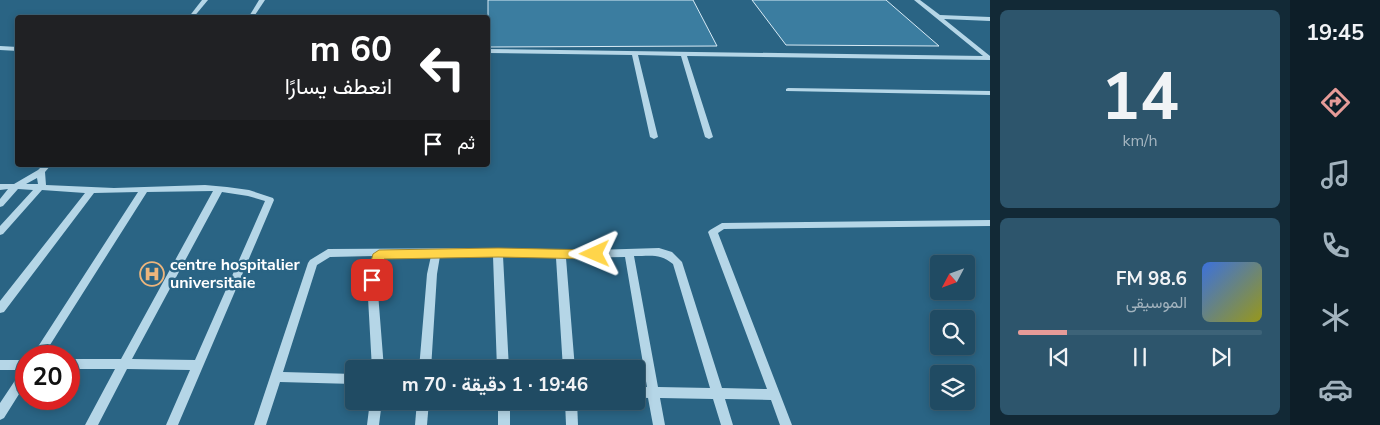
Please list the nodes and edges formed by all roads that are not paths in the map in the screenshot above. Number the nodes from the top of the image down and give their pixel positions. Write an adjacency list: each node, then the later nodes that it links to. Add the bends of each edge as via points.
1 (206, 0): 4 (lane)
2 (262, 0): 5 (lane)
3 (917, 0): 6 (lane)
4 (193, 15)
5 (252, 15)
6 (938, 17): 7 (lane); 13 (lane)
7 (990, 20)
8 (0, 48): 9 (lane)
9 (15, 49)
10 (490, 51): 11 (lane)
11 (634, 52): 12 (lane); 16 (lane)
12 (683, 53): 13 (lane); 17 (lane)
13 (989, 58)
14 (788, 90): 15 (lane)
15 (990, 93)
16 (654, 137)
17 (709, 137)
18 (44, 169): 19 (lane); 20 (lane)
19 (42, 185): 20 (lane); 24 (lane); 27 (lane)
20 (16, 186): 21 (lane); 25 (lane)
21 (0, 187)
22 (145, 189): 23 (lane); 24 (lane); 34 (lane)
23 (219, 189): 39 (lane); 43 (lane, via 250,192 270,200)
24 (92, 190): 33 (lane)
25 (0, 204)
26 (990, 224): 50 (lane, via 722,226 713,232)
27 (0, 232)
28 (498, 252): 29 (lane); 32 (lane); 37 (lane)
29 (436, 253): 30 (lane); 36 (lane)
30 (379, 254): 35 (lane, via 372,280); 44 (lane, via 336,252 321,257 314,264)
31 (629, 254): 32 (lane); 48 (lane); 49 (lane, via 659,252 677,262)
32 (561, 255): 38 (lane)
33 (0, 309)
34 (44, 345)
35 (377, 360)
36 (426, 360)
37 (503, 360)
38 (568, 360)
39 (125, 363): 40 (lane); 43 (lane); 56 (lane)
40 (80, 364)
41 (0, 365): 42 (lane)
42 (15, 365)
43 (198, 365): 57 (lane)
44 (275, 377): 45 (lane); 58 (lane)
45 (345, 379)
46 (15, 390): 55 (lane)
47 (645, 392): 48 (lane)
48 (652, 392): 49 (lane); 63 (lane)
49 (718, 393): 50 (lane); 64 (lane)
50 (774, 395): 65 (lane)
51 (375, 410): 59 (lane)
52 (422, 410): 60 (lane)
53 (504, 410): 61 (lane)
54 (571, 410): 62 (lane)
55 (0, 414)
56 (91, 425)
57 (172, 425)
58 (260, 425)
59 (373, 425)
60 (421, 425)
61 (504, 425)
62 (572, 425)
63 (659, 425)
64 (728, 425)
65 (786, 425)

